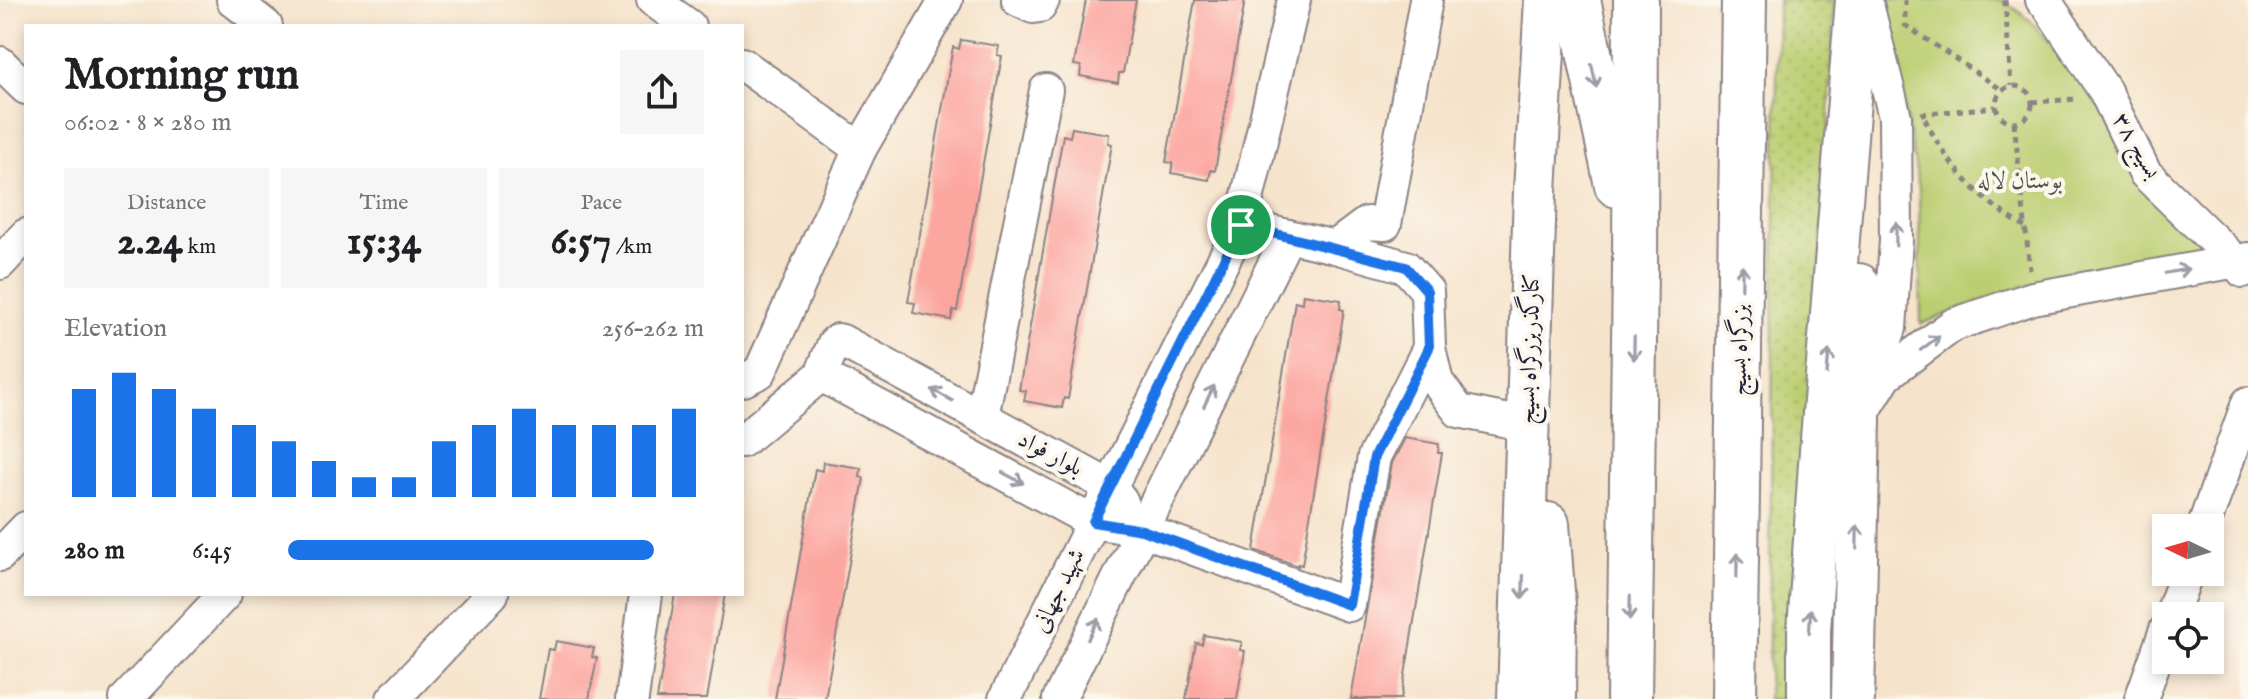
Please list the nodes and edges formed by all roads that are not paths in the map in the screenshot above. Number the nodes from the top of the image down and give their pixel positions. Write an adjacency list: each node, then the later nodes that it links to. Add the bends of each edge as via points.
1 (233, 0): 15 (street)
2 (653, 0): 16 (street)
3 (946, 0): 21 (street)
4 (1018, 0): 5 (street, via 1033,7)
5 (1043, 0)
6 (1294, 0): 22 (street, شهید جهانی)
7 (1426, 0): 25 (street, via 1385,224 1367,223)
8 (1546, 0): 36 (main road, کنارگذربزرگراه بسیج)
9 (1578, 0): 28 (highway, one-way to 28)
10 (1636, 0): 28 (highway)
11 (1744, 0): 56 (highway, بزرگراه بسیج, one-way to 11)
12 (1858, 0): 35 (main road); 57 (main road, one-way to 12, via 1820,464)
13 (1866, 0): 35 (street, one-way to 13, via 1890,328 1909,116)
14 (2042, 0): 27 (street, بسیج ۳۸, via 2105,91 2145,173)
15 (263, 24)
16 (686, 24)
17 (0, 63): 19 (street)
18 (744, 65): 21 (street)
19 (24, 86)
20 (1046, 90): 34 (street)
21 (860, 149): 31 (street, via 760,372)
22 (1241, 225): 23 (street); 38 (street, شهید جهانی)
23 (1288, 236): 25 (street); 42 (street, شهید جهانی, one-way to 23)
24 (24, 237): 26 (street)
25 (1335, 247): 29 (street, via 1406,267 1427,291)
26 (0, 263)
27 (2243, 266): 35 (street, one-way to 27, via 1886,375 1953,325 2033,298)
28 (1635, 270): 55 (highway, one-way to 55)
29 (1429, 348): 36 (street, via 1437,382 1459,411); 42 (street, via 1374,457 1349,605)
30 (821, 375): 32 (street); 34 (street, بلوار فواد, one-way to 30, via 838,340); 37 (street); 40 (street, بلوار فواد, one-way to 40)
31 (744, 380)
32 (744, 380)
33 (2248, 403): 39 (street)
34 (982, 417): 38 (street, بلوار فواد)
35 (1859, 419): 58 (main road, one-way to 35)
36 (1528, 425): 53 (main road, کنارگذربزرگراه بسیج, one-way to 53); 54 (main road, via 1548,523)
37 (744, 439)
38 (1111, 487): 40 (street, شهید جهانی); 42 (street, بلوار فواد)
39 (2208, 514)
40 (1093, 522): 42 (street, بلوار فواد); 51 (street, شهید جهانی)
41 (24, 530): 43 (street)
42 (1142, 530): 52 (street, شهید جهانی, one-way to 42)
43 (0, 555)
44 (223, 596): 48 (street)
45 (490, 596): 49 (street)
46 (646, 596): 50 (street)
47 (2152, 669): 59 (street)
48 (126, 699)
49 (393, 699)
50 (632, 699)
51 (1005, 699)
52 (1059, 699)
53 (1519, 699)
54 (1554, 699)
55 (1629, 699)
56 (1734, 699)
57 (1809, 699)
58 (1853, 699)
59 (2141, 699)

